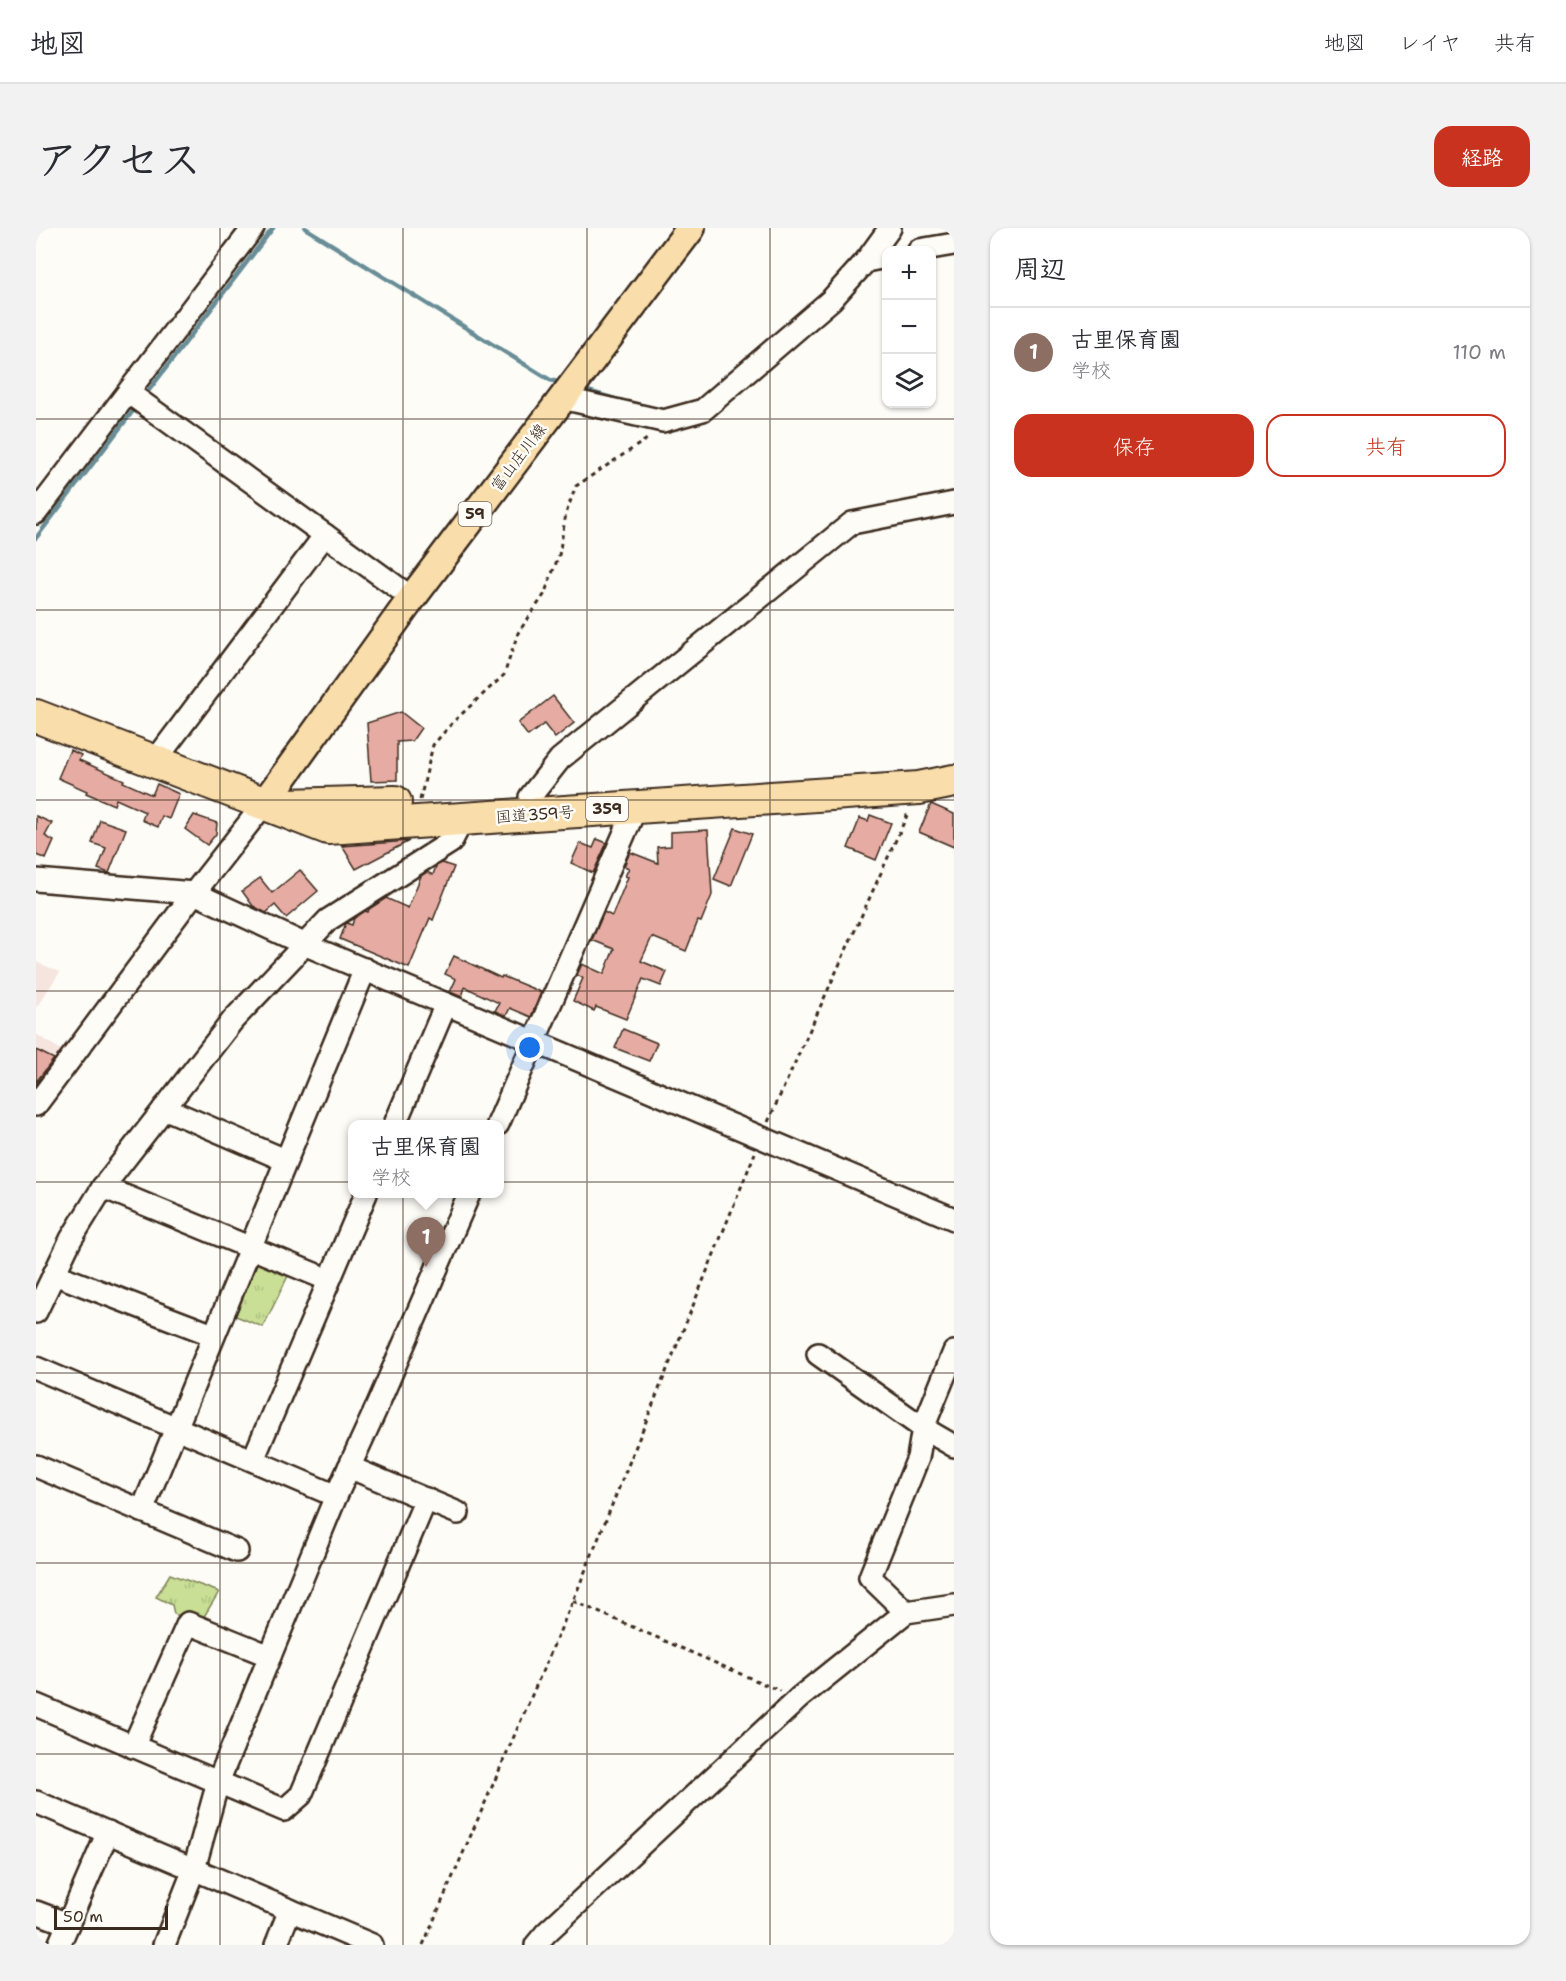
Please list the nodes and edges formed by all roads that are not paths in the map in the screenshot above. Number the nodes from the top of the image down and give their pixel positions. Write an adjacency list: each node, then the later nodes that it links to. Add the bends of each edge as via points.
1 (253, 228): 7 (street)
2 (691, 228): 8 (main road, 富山庄川線 / 59)
3 (890, 228): 6 (street)
4 (954, 244): 5 (street)
5 (936, 247)
6 (876, 259): 8 (street, via 703,410 663,421)
7 (129, 393): 10 (street); 11 (street)
8 (562, 398): 12 (main road, 富山庄川線 / 59)
9 (954, 503): 17 (street, via 852,523 560,759)
10 (36, 513)
11 (325, 535): 12 (street); 14 (street)
12 (412, 598): 18 (main road, 富山庄川線 / 59)
13 (36, 716): 14 (highway, 国道359号 / 359)
14 (154, 761): 18 (highway, 国道359号 / 359)
15 (954, 765): 17 (highway, 国道359号 / 359, via 919,772)
16 (954, 781): 19 (highway, 国道359号 / 359, via 919,788)
17 (530, 797): 18 (highway, 国道359号 / 359)
18 (264, 804): 20 (highway, 国道359号 / 359, via 328,828); 22 (street)
19 (636, 807): 20 (highway, 国道359号 / 359); 26 (street)
20 (463, 819): 23 (street, via 451,842 328,920)
21 (36, 880): 22 (street)
22 (194, 893): 23 (street); 27 (street)
23 (304, 944): 24 (street); 28 (street, via 233,1020)
24 (365, 969): 25 (street); 31 (street)
25 (446, 1004): 26 (street); 29 (street)
26 (534, 1042): 30 (street); 35 (street)
27 (36, 1105)
28 (164, 1108): 31 (street); 32 (street)
29 (397, 1120)
30 (500, 1120)
31 (285, 1160): 36 (street)
32 (103, 1187): 36 (street); 37 (street)
33 (364, 1198): 38 (street)
34 (467, 1198): 49 (street)
35 (954, 1219)
36 (249, 1248): 38 (street); 40 (street)
37 (54, 1274): 39 (street); 40 (street)
38 (329, 1280): 47 (street)
39 (36, 1312)
40 (213, 1335): 44 (street)
41 (954, 1352): 45 (street)
42 (818, 1354): 45 (street)
43 (36, 1368): 44 (street)
44 (176, 1426): 47 (street); 52 (street)
45 (923, 1428): 46 (street); 56 (street, via 918,1458 870,1576)
46 (954, 1446)
47 (253, 1460): 50 (street)
48 (36, 1466): 52 (street)
49 (349, 1467): 50 (street); 51 (street)
50 (336, 1496): 57 (street)
51 (426, 1499): 53 (street); 60 (street, via 301,1795 284,1810)
52 (142, 1511): 54 (street)
53 (458, 1513)
54 (237, 1551)
55 (954, 1605): 56 (street)
56 (906, 1612): 71 (street, via 799,1698)
57 (270, 1656): 59 (street, via 188,1623); 60 (street)
58 (36, 1705): 59 (street)
59 (133, 1746): 60 (street)
60 (218, 1782): 63 (street)
61 (36, 1802): 62 (street)
62 (108, 1832): 63 (street); 66 (street)
63 (194, 1869): 64 (street); 68 (street)
64 (290, 1910): 69 (street); 70 (street)
65 (36, 1912): 66 (street)
66 (68, 1924): 67 (street)
67 (59, 1945)
68 (164, 1945)
69 (276, 1945)
70 (372, 1945)
71 (536, 1945)

